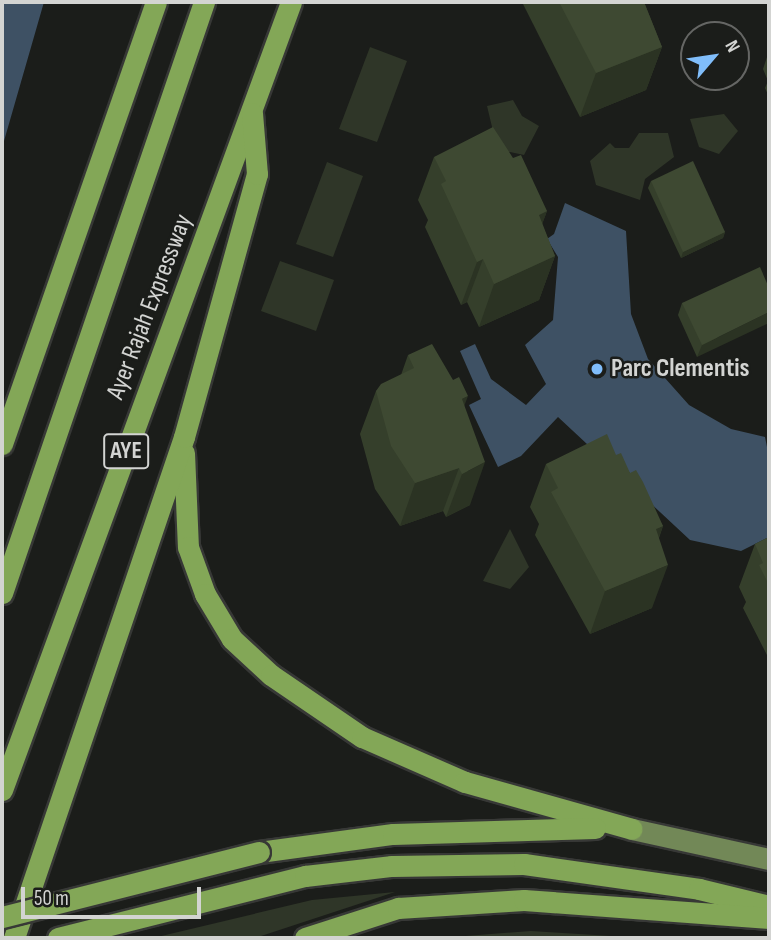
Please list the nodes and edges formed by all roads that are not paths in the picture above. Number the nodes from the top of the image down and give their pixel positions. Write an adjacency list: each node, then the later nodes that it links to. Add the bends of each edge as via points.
1 (156, 2): 6 (highway)
2 (204, 2): 7 (highway, Ayer Rajah Expressway)
3 (291, 2): 4 (highway, Ayer Rajah Expressway / AYE)
4 (252, 113): 5 (highway, via 257,174); 8 (highway, Ayer Rajah Expressway / AYE)
5 (184, 437): 9 (highway, via 188,547 205,594 232,639 271,675 362,737 465,782); 14 (highway)
6 (2, 444)
7 (2, 593)
8 (2, 790)
9 (632, 829): 10 (main road); 12 (highway, bridge, via 527,827 393,834 259,852)
10 (769, 859)
11 (769, 906): 15 (highway, via 699,889 524,864 393,866 305,876)
12 (2, 917)
13 (769, 918): 16 (highway, via 524,900 398,908)
14 (14, 938)
15 (58, 938)
16 (305, 938)

